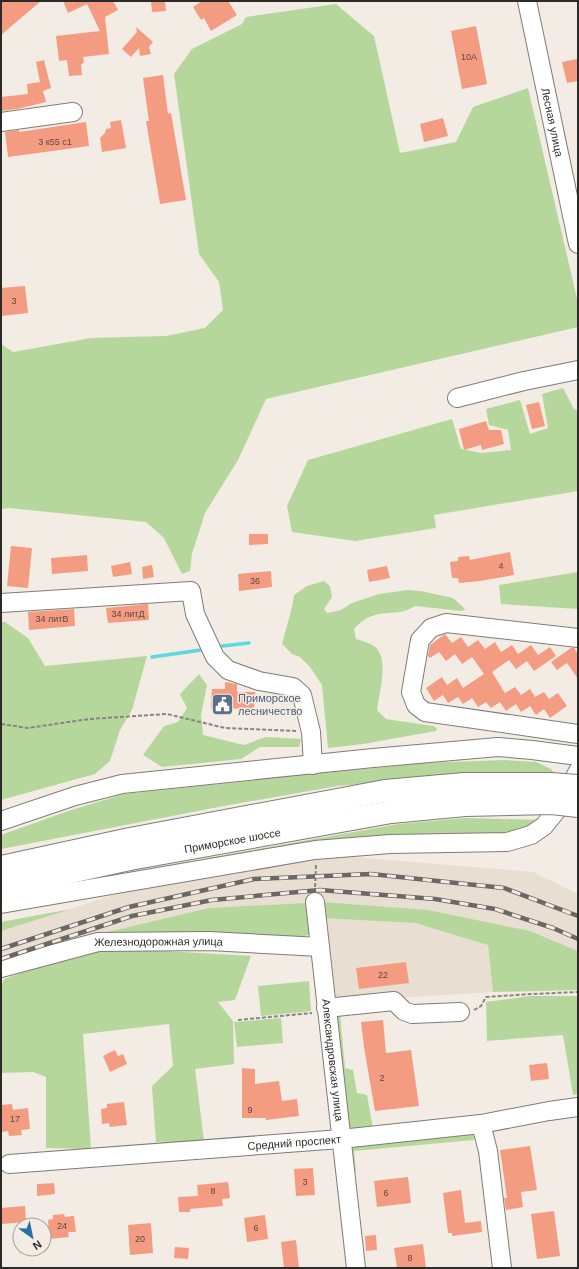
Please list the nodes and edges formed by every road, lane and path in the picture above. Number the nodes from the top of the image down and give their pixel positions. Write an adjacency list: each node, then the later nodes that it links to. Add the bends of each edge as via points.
1 (527, 1): 4 (street, Лесная улица)
2 (73, 112): 3 (street)
3 (1, 122)
4 (578, 244)
5 (578, 370): 6 (street, via 524,380)
6 (457, 398)
7 (1, 602): 10 (street, via 191,591 195,614 216,657 228,670 259,681 293,687 302,695)
8 (578, 638): 11 (street, via 446,623 431,628 420,640 411,692 416,705 425,712)
9 (1, 724): 10 (path, via 28,728 89,719 167,714 225,728)
10 (311, 732): 13 (street)
11 (578, 734)
12 (578, 756): 13 (street, via 498,747)
13 (313, 765): 18 (street, via 122,784 75,796)
14 (578, 771): 19 (street, via 561,805 544,826 532,835 506,842 390,844)
15 (578, 786): 16 (main road, bridge, via 550,784)
16 (465, 794): 17 (main road, bridge); 20 (main road, Приморское шоссе, via 385,791 130,839); 21 (main road, Приморское шоссе, via 391,812 130,859)
17 (578, 806)
18 (1, 821)
19 (315, 850): 22 (path); 23 (street)
20 (1, 867)
21 (1, 887)
22 (315, 902): 24 (street, Александровская улица)
23 (1, 904)
24 (320, 947): 25 (street, Железнодорожная улица, via 209,941 98,942); 28 (street, Александровская улица)
25 (1, 968)
26 (578, 992): 27 (path)
27 (486, 997)
28 (326, 1010): 29 (street, via 394,1001 404,1011 412,1014); 30 (path); 33 (street, Александровская улица)
29 (460, 1012)
30 (238, 1020)
31 (578, 1107): 32 (street, Средний проспект)
32 (480, 1124): 33 (street, Средний проспект); 36 (street, via 488,1151)
33 (341, 1139): 34 (street, Средний проспект); 35 (street, Александровская улица)
34 (9, 1164)
35 (356, 1268)
36 (502, 1268)

